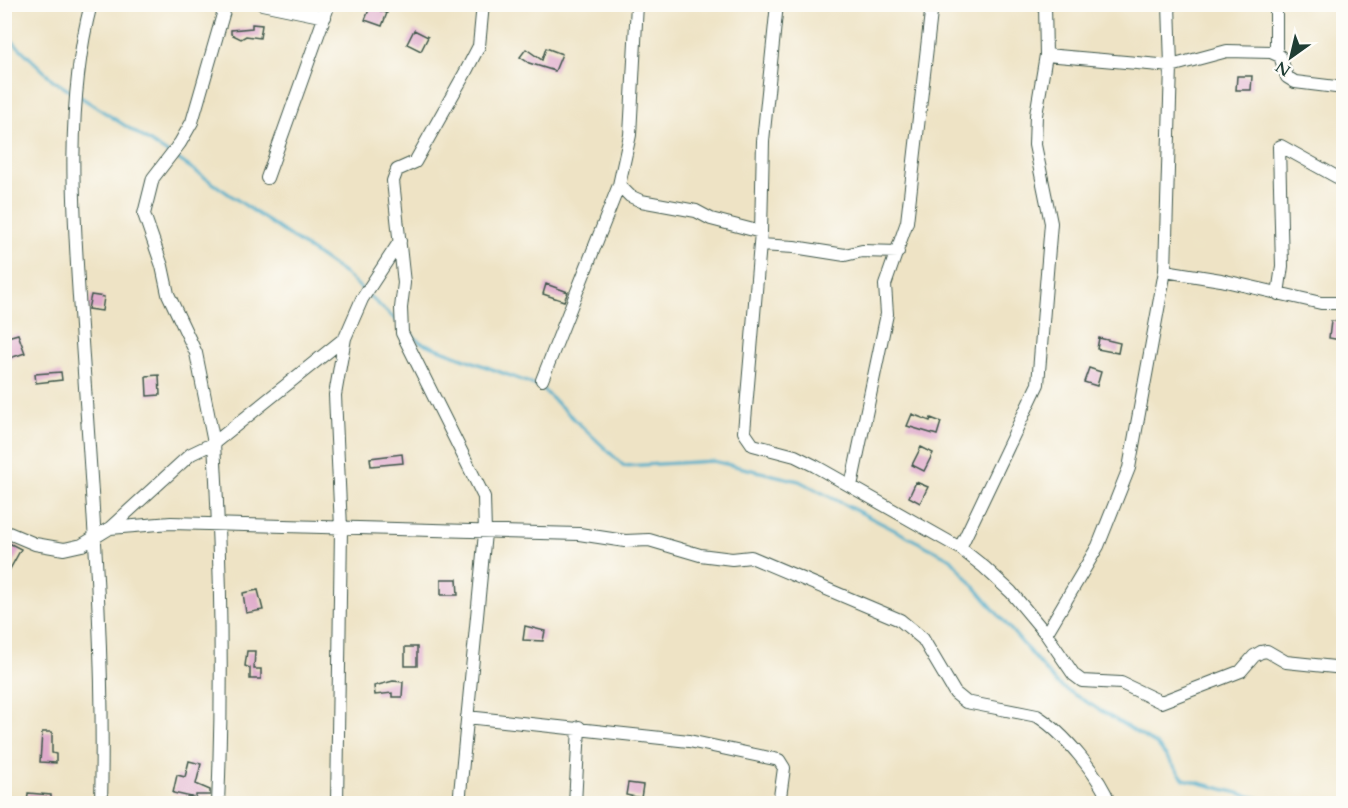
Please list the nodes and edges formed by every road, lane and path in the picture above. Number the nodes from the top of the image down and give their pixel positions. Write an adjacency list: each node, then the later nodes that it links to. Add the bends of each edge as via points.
1 (92, 4): 36 (street, via 84,34 76,110 75,232)
2 (226, 4): 29 (street, via 192,122 153,178 144,214 168,294 196,353)
3 (262, 4): 12 (street)
4 (329, 4): 12 (street)
5 (483, 4): 21 (street, via 479,46 465,73 415,162 395,173)
6 (637, 4): 19 (street, via 630,135)
7 (777, 4): 20 (street, via 763,141)
8 (932, 4): 23 (street, via 907,222)
9 (1045, 4): 14 (street)
10 (1169, 4): 15 (street)
11 (1276, 4): 13 (street)
12 (325, 17): 17 (street)
13 (1276, 53): 15 (street, via 1227,51); 16 (street, via 1290,80)
14 (1046, 55): 15 (street); 37 (street, via 1035,145 1051,223 1038,384)
15 (1171, 66): 24 (street)
16 (1344, 88)
17 (267, 178)
18 (1344, 181): 25 (street, via 1279,147 1282,242)
19 (619, 185): 20 (street, via 641,201 669,204); 28 (street)
20 (761, 232): 22 (street)
21 (400, 241): 27 (street, via 362,299); 35 (street, via 404,283 402,333 484,497)
22 (760, 245): 23 (street, via 845,255 862,251); 30 (street, via 744,432 753,445 795,456)
23 (898, 252): 30 (street, via 885,285 887,314)
24 (1165, 271): 25 (street); 38 (street, via 1129,468 1098,546)
25 (1278, 294): 26 (street, via 1321,303)
26 (1344, 303)
27 (345, 338): 29 (street); 33 (street, via 335,395)
28 (542, 380)
29 (214, 443): 31 (street); 32 (street, via 191,454)
30 (851, 486): 37 (street)
31 (219, 525): 32 (street, via 171,523); 33 (street); 43 (street)
32 (110, 528): 36 (street)
33 (341, 528): 35 (street); 44 (street)
34 (4, 531): 36 (street, via 35,544 64,549)
35 (485, 533): 40 (street); 48 (street, via 579,534 625,541 649,540 700,555 751,557 900,620 923,639 955,693 966,702 1044,720 1096,775)
36 (94, 537): 42 (street, via 104,710)
37 (960, 548): 38 (street, via 1011,592)
38 (1046, 634): 39 (street, via 1082,681 1121,683 1161,702 1241,671 1261,652 1267,651 1286,662)
39 (1344, 668)
40 (467, 717): 41 (street); 45 (street)
41 (579, 727): 46 (street); 47 (street, via 688,741 779,760 784,768)
42 (101, 804)
43 (218, 804)
44 (337, 804)
45 (459, 804)
46 (575, 804)
47 (779, 804)
48 (1110, 804)

